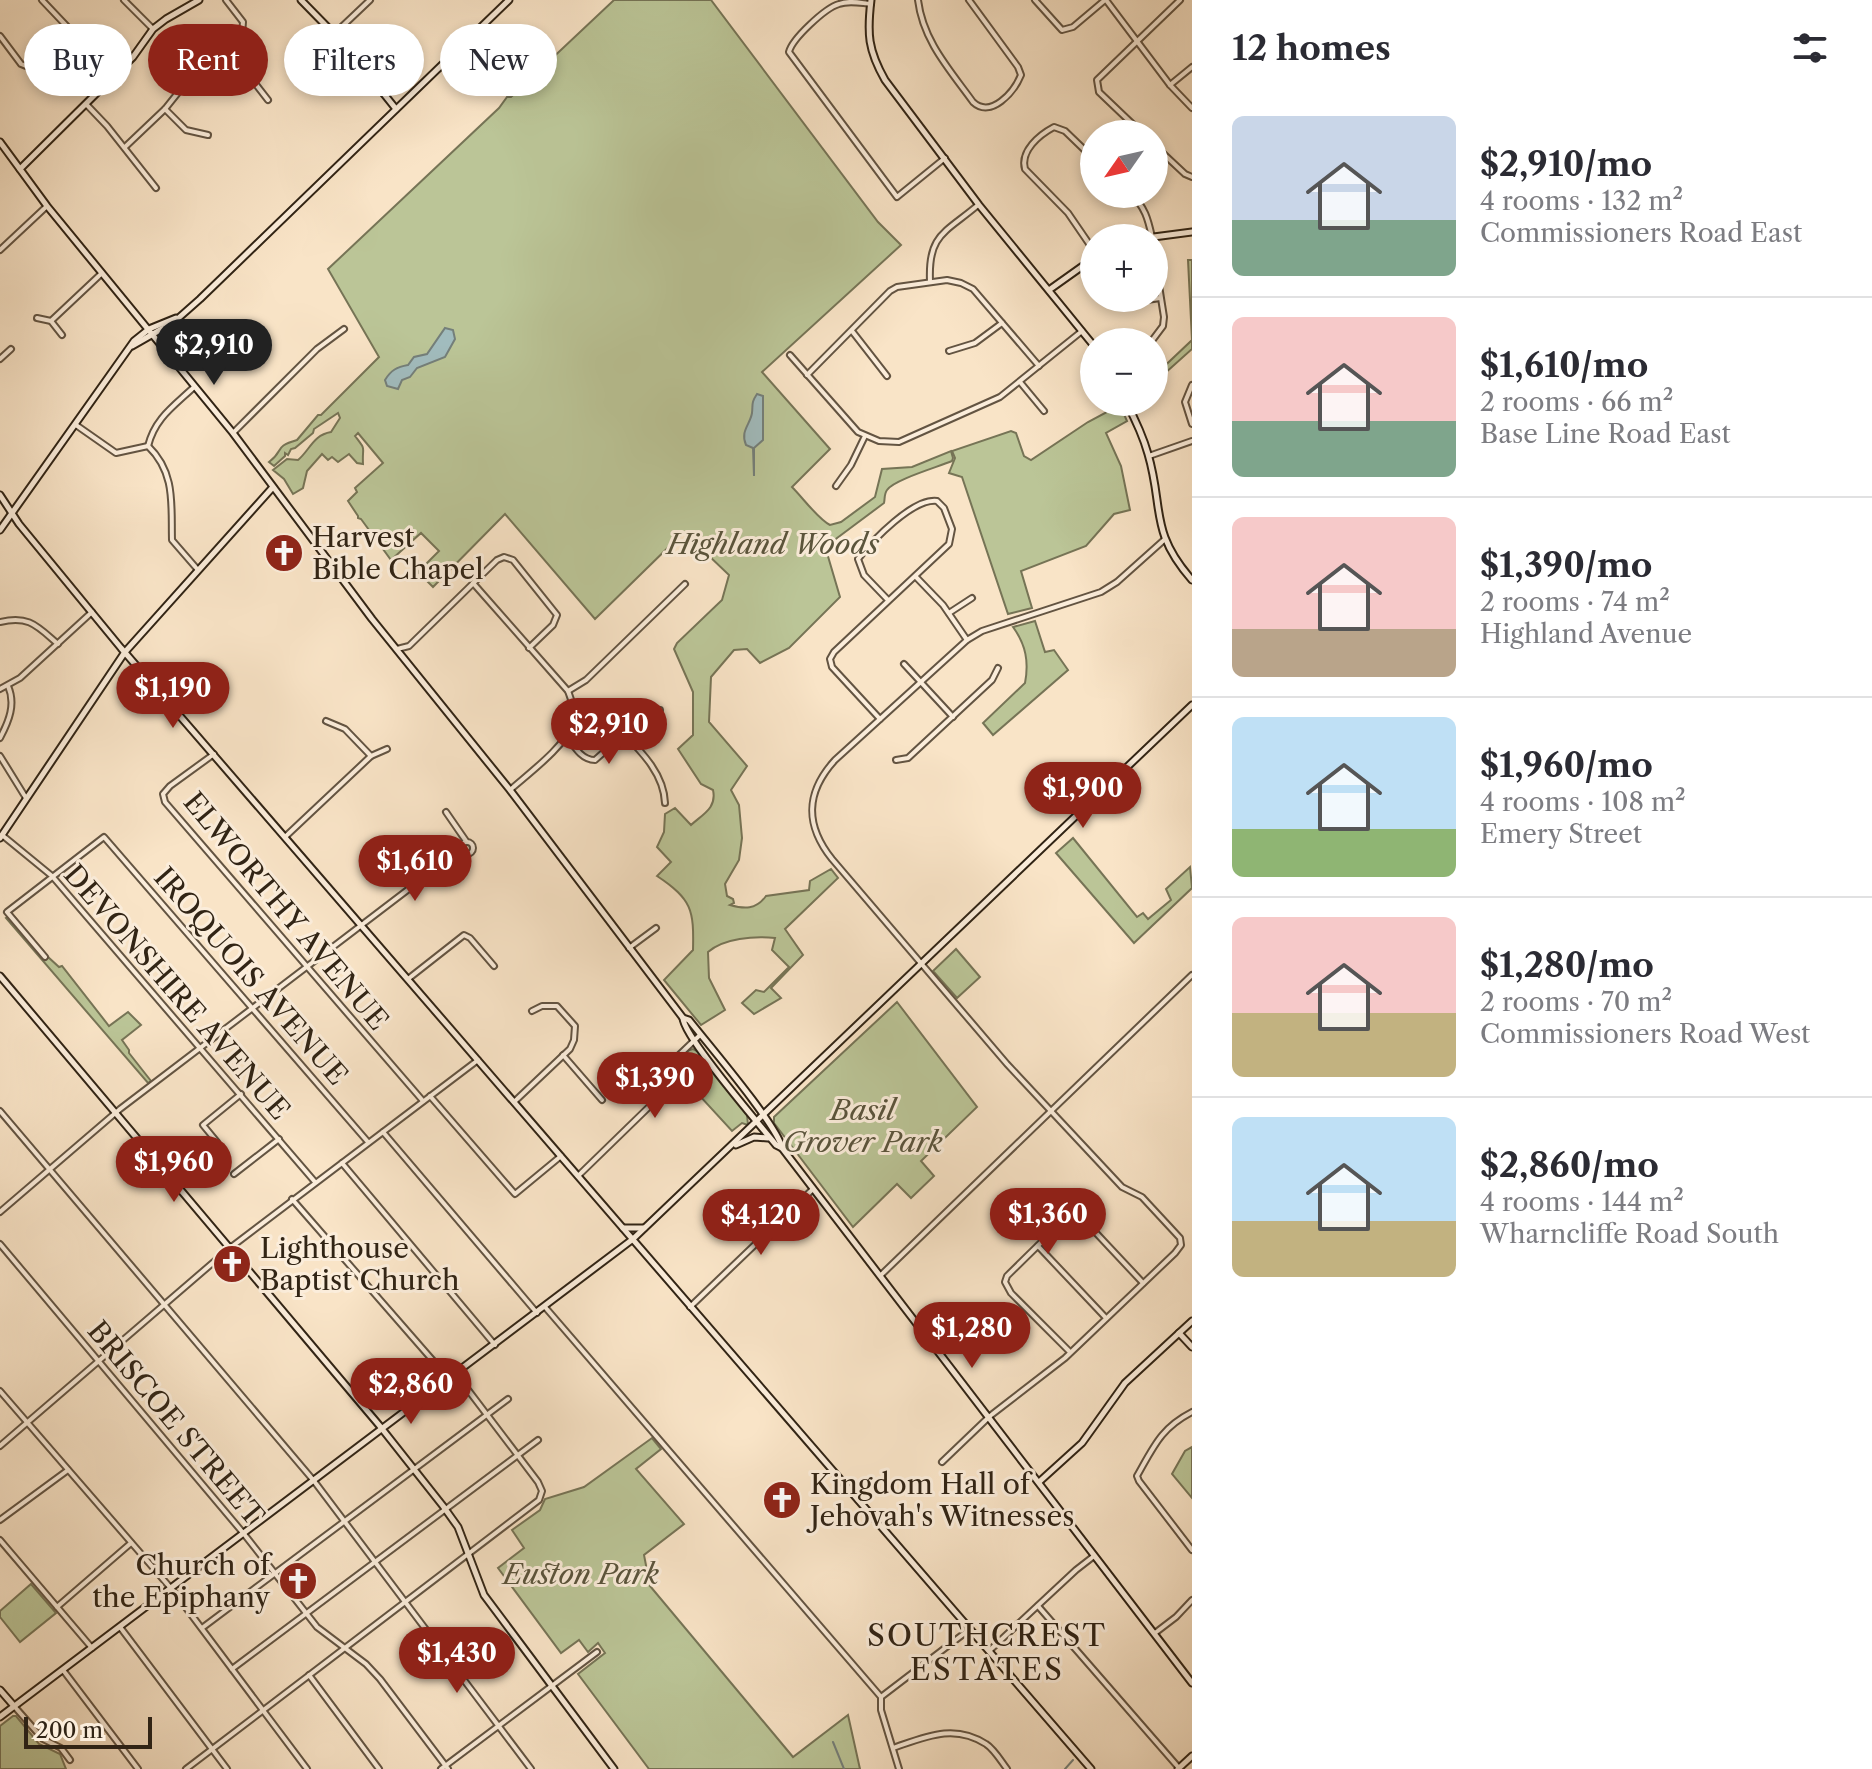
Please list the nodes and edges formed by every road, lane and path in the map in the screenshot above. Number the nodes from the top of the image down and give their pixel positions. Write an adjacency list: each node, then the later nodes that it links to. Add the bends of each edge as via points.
1 (42, 0): 14 (street)
2 (124, 0): 15 (street)
3 (199, 0): 16 (street)
4 (226, 0): 17 (street)
5 (301, 0): 18 (street)
6 (370, 0): 19 (street)
7 (509, 0): 35 (street)
8 (918, 0): 9 (street, via 933,47 973,102 987,110 1021,75)
9 (969, 0)
10 (1035, 0): 11 (street, via 1062,30)
11 (1105, 0): 22 (street)
12 (1180, 0): 22 (street)
13 (871, 2): 41 (street, via 868,39 874,61); 41 (street, via 830,8 792,42 789,52 897,197)
14 (64, 24)
15 (148, 24)
16 (160, 24)
17 (243, 24)
18 (324, 24)
19 (345, 24)
20 (148, 35): 23 (street)
21 (0, 36): 24 (street)
22 (1138, 43): 26 (street); 36 (street, via 1100,76 1096,86)
23 (132, 54)
24 (24, 65)
25 (1192, 67): 26 (street)
26 (1170, 85): 33 (street)
27 (94, 96): 32 (street)
28 (175, 96): 34 (street)
29 (265, 96): 31 (street)
30 (386, 96): 35 (street)
31 (268, 100)
32 (86, 104): 40 (street); 43 (street)
33 (1192, 108)
34 (165, 109): 37 (street, via 186,130); 40 (street)
35 (396, 109): 62 (street, via 200,299)
36 (1128, 120)
37 (208, 135)
38 (0, 142): 43 (street)
39 (1080, 145): 48 (street, via 1054,127 1022,160)
40 (125, 147): 45 (street)
41 (945, 158): 46 (street)
42 (1168, 158): 44 (street)
43 (20, 169): 47 (street)
44 (1192, 177)
45 (156, 188)
46 (979, 205): 54 (street, via 934,244); 55 (street)
47 (47, 206): 51 (street); 53 (street)
48 (1080, 228)
49 (1192, 232): 50 (street)
50 (1168, 235)
51 (0, 250)
52 (1080, 268): 55 (street)
53 (102, 273): 57 (street); 62 (street)
54 (930, 281): 58 (street, via 973,289); 61 (street, via 890,291)
55 (1049, 290): 60 (street)
56 (37, 318): 57 (street)
57 (51, 321): 64 (street)
58 (1002, 323): 66 (street, via 975,343); 69 (street)
59 (344, 329): 79 (street)
60 (1080, 329)
61 (852, 330): 70 (street); 71 (street)
62 (150, 331): 74 (street); 78 (street, via 132,346)
63 (1080, 333): 69 (street)
64 (62, 335)
65 (11, 349): 68 (street)
66 (949, 351)
67 (790, 355): 70 (street)
68 (0, 359)
69 (1039, 366): 72 (street)
70 (807, 375): 80 (street)
71 (887, 376)
72 (1020, 382): 75 (street); 80 (street, via 984,406 911,438 887,442)
73 (1192, 385): 77 (street, via 1185,402)
74 (195, 386): 79 (street); 82 (street, via 163,414)
75 (1044, 411)
76 (1132, 416): 83 (street)
77 (1192, 424)
78 (76, 425): 82 (street, via 116,453); 87 (street)
79 (233, 433): 85 (street)
80 (865, 436): 84 (street)
81 (1192, 441): 83 (street)
82 (148, 446): 90 (street, via 172,487 172,540)
83 (1149, 456): 89 (street)
84 (836, 486)
85 (273, 487): 90 (street); 103 (street)
86 (0, 495): 87 (street)
87 (11, 514): 88 (street); 97 (street)
88 (0, 530)
89 (1164, 540): 92 (street); 100 (street, via 1101,592)
90 (198, 570): 104 (street)
91 (915, 576): 96 (street); 96 (street, via 946,547 952,534 937,501 909,510 858,559 864,575); 98 (street)
92 (1192, 580)
93 (473, 583): 102 (street); 102 (street, via 497,560 513,560 557,615); 103 (street, via 409,646)
94 (685, 584): 110 (street, via 586,680)
95 (972, 598): 98 (street)
96 (888, 600): 114 (street, via 830,659)
97 (92, 612): 101 (street); 104 (street)
98 (949, 613): 100 (street)
99 (0, 622): 101 (street, via 22,619)
100 (967, 640): 107 (street)
101 (58, 644): 108 (street)
102 (529, 648): 110 (street)
103 (397, 649): 124 (street)
104 (125, 652): 120 (street); 125 (street)
105 (904, 664): 107 (street)
106 (998, 668): 113 (street)
107 (921, 682): 113 (street); 114 (street)
108 (8, 686): 109 (street); 118 (street, via 12,706)
109 (0, 689)
110 (568, 691): 117 (street, via 574,714)
111 (1192, 705): 137 (street)
112 (660, 710): 116 (street, via 649,712)
113 (953, 717): 123 (street, via 908,758)
114 (880, 719): 137 (street, via 821,778 813,799 813,821 822,847)
115 (326, 721): 122 (street, via 345,729)
116 (624, 734): 117 (street, via 595,760 582,756); 126 (street, via 656,773)
117 (567, 736): 124 (street)
118 (0, 738)
119 (387, 749): 122 (street)
120 (214, 754): 129 (street); 138 (street, ELWORTHY AVENUE, via 170,786 163,794 165,802)
121 (0, 756): 125 (street)
122 (371, 756): 129 (street)
123 (896, 760)
124 (510, 790): 135 (street)
125 (26, 798): 128 (street)
126 (665, 803)
127 (446, 812): 130 (street)
128 (1, 837): 132 (street, DEVONSHIRE AVENUE)
129 (285, 837): 133 (street)
130 (466, 841): 131 (street); 131 (street, via 474,849)
131 (463, 852): 133 (street)
132 (52, 876): 136 (street, via 7,912); 143 (street, IROQUOIS AVENUE, via 104,837); 148 (street, DEVONSHIRE AVENUE)
133 (362, 925): 138 (street); 142 (street)
134 (656, 928): 135 (street)
135 (629, 948): 145 (street)
136 (45, 957)
137 (922, 965): 157 (street); 159 (street)
138 (306, 966): 143 (street); 154 (street, ELWORTHY AVENUE)
139 (494, 966): 142 (street, via 464,935)
140 (1192, 975): 157 (street)
141 (0, 976): 158 (street)
142 (408, 979): 150 (street)
143 (251, 1008): 148 (street); 165 (street, IROQUOIS AVENUE)
144 (532, 1011): 149 (street, via 557,1006 575,1026 574,1040)
145 (683, 1018): 146 (street); 147 (street)
146 (700, 1035): 147 (street); 159 (street)
147 (694, 1040): 160 (street); 172 (street, via 676,1058 653,1103)
148 (200, 1047): 151 (street, DEVONSHIRE AVENUE); 158 (street)
149 (563, 1055): 153 (street); 155 (street)
150 (478, 1060): 152 (street); 155 (street)
151 (241, 1094): 162 (street, DEVONSHIRE AVENUE); 164 (street, via 203,1125)
152 (429, 1096): 154 (street); 168 (street, via 515,1194)
153 (602, 1100)
154 (423, 1101): 161 (street)
155 (514, 1102): 168 (street)
156 (0, 1111): 170 (street)
157 (1051, 1111): 183 (street); 184 (street, via 1122,1187 1142,1197 1180,1238 1175,1253)
158 (116, 1112): 170 (street); 182 (street)
159 (763, 1117): 160 (street); 167 (street)
160 (758, 1122): 163 (street); 166 (street)
161 (382, 1132): 165 (street); 188 (street)
162 (279, 1139): 171 (street); 173 (street, DEVONSHIRE AVENUE)
163 (771, 1140): 166 (street, via 754,1137); 167 (street)
164 (217, 1142)
165 (368, 1142): 169 (street)
166 (732, 1147): 178 (street)
167 (782, 1148): 174 (street)
168 (561, 1156): 172 (street)
169 (342, 1163): 173 (street); 192 (street)
170 (49, 1170): 176 (street); 185 (street)
171 (234, 1174)
172 (578, 1176): 177 (street)
173 (315, 1182): 175 (street)
174 (814, 1188): 183 (street); 187 (street)
175 (292, 1199): 182 (street); 197 (street)
176 (0, 1212)
177 (623, 1228): 178 (street); 179 (street)
178 (645, 1228): 179 (street)
179 (633, 1239): 186 (street); 187 (street)
180 (0, 1244): 195 (street, BRISCOE STREET)
181 (1038, 1246): 184 (street, via 1070,1215 1076,1216); 189 (street); 194 (street, via 1007,1276 1006,1287)
182 (230, 1248): 185 (street); 204 (street)
183 (881, 1275): 202 (street)
184 (1143, 1283): 189 (street)
185 (164, 1304): 195 (street); 211 (street)
186 (545, 1307): 188 (street); 244 (street)
187 (690, 1307): 232 (street)
188 (537, 1313): 192 (street)
189 (1106, 1318): 194 (street)
190 (1192, 1321): 191 (street)
191 (1179, 1333): 193 (street); 212 (street, via 1125,1383 1082,1443)
192 (495, 1345): 196 (street)
193 (1192, 1347)
194 (1070, 1352): 202 (street)
195 (98, 1361): 203 (street); 216 (street, BRISCOE STREET)
196 (456, 1374): 197 (street); 201 (street)
197 (449, 1379): 204 (street)
198 (0, 1391): 203 (street)
199 (508, 1399): 201 (street)
200 (1192, 1412): 219 (street, via 1162,1432 1137,1476)
201 (486, 1415): 207 (street); 209 (street)
202 (990, 1416): 208 (street); 212 (street)
203 (28, 1423): 206 (street); 210 (street)
204 (382, 1429): 209 (street); 211 (street)
205 (538, 1440): 207 (street)
206 (0, 1446)
207 (516, 1456): 213 (street); 220 (street, via 538,1482 539,1500)
208 (942, 1462)
209 (414, 1469): 213 (street); 215 (street)
210 (68, 1470): 214 (street); 218 (street)
211 (314, 1481): 215 (street); 216 (street)
212 (1039, 1482): 221 (street)
213 (445, 1508): 220 (street); 222 (street)
214 (0, 1520)
215 (344, 1522): 222 (street); 223 (street)
216 (244, 1534): 223 (street, BRISCOE STREET); 224 (street)
217 (0, 1540): 228 (street)
218 (131, 1543): 224 (street); 228 (street)
219 (1192, 1550)
220 (469, 1556): 226 (street); 242 (street, via 484,1595)
221 (1095, 1556): 227 (street); 233 (street)
222 (375, 1563): 226 (street); 229 (street)
223 (275, 1574): 229 (street, BRISCOE STREET); 231 (street)
224 (171, 1589): 230 (street); 231 (street)
225 (1192, 1600): 233 (street)
226 (406, 1603): 235 (street); 248 (street)
227 (1038, 1606): 236 (street); 264 (street)
228 (57, 1607): 234 (street)
229 (306, 1614): 235 (street, BRISCOE STREET); 238 (street)
230 (120, 1627): 234 (street); 250 (street)
231 (202, 1628): 238 (street)
232 (970, 1629): 236 (street); 244 (street)
233 (1155, 1633): 241 (street)
234 (92, 1648): 239 (street)
235 (345, 1649): 240 (street); 253 (street, BRISCOE STREET, via 380,1679)
236 (989, 1651): 263 (street)
237 (597, 1652): 242 (street)
238 (232, 1669): 246 (street)
239 (63, 1670): 245 (street); 254 (street)
240 (309, 1675): 246 (street); 258 (street)
241 (1192, 1683)
242 (551, 1686): 248 (street); 260 (street)
243 (0, 1690): 245 (street)
244 (881, 1697): 249 (street)
245 (14, 1706): 247 (street); 252 (street)
246 (263, 1710): 250 (street); 257 (street)
247 (0, 1717)
248 (499, 1727): 253 (street); 259 (street)
249 (893, 1748): 261 (street); 262 (street, via 955,1732 987,1744)
250 (212, 1749): 255 (street); 256 (street)
251 (1192, 1756): 264 (street)
252 (70, 1760)
253 (445, 1768)
254 (138, 1769)
255 (186, 1769)
256 (227, 1769)
257 (307, 1769)
258 (379, 1769)
259 (531, 1769)
260 (614, 1769)
261 (899, 1769)
262 (1007, 1769)
263 (1091, 1769)
264 (1179, 1769)

